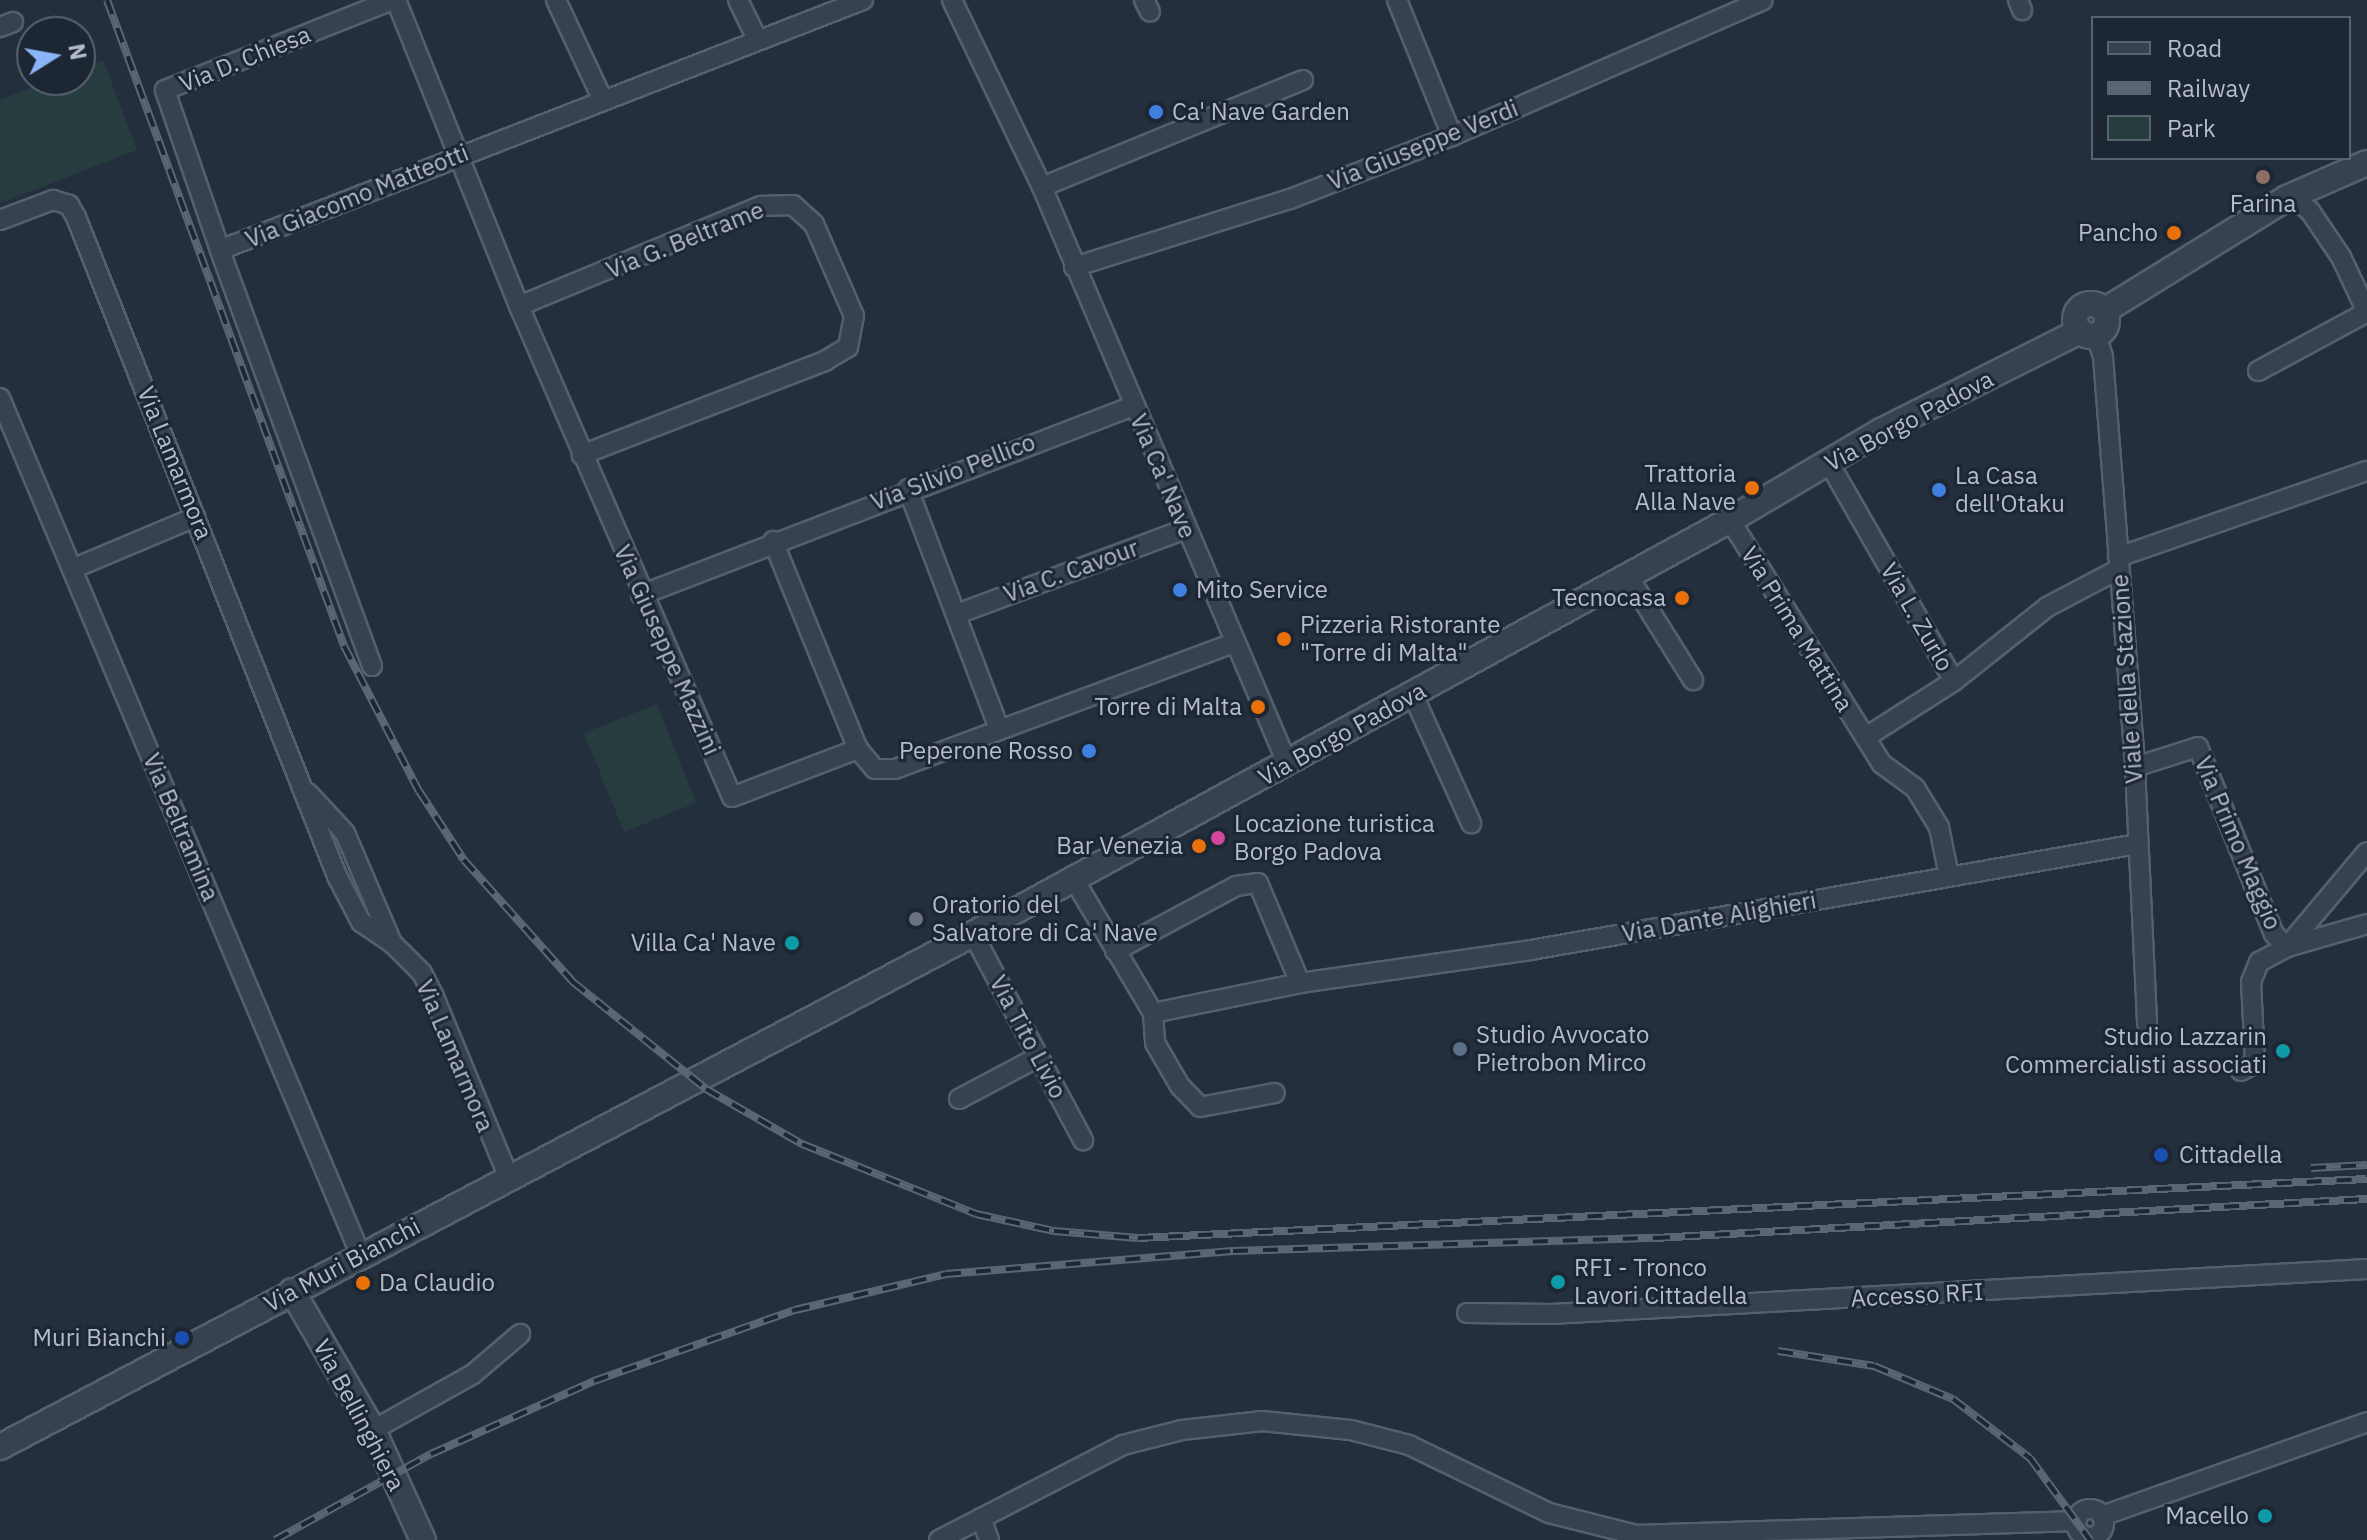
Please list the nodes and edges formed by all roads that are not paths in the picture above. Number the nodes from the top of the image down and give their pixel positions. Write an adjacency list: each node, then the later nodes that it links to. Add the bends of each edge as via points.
1 (394, 0): 12 (street, Via Giuseppe Mazzini); 17 (street, Via D. Chiesa, via 165,90)
2 (556, 0): 10 (street)
3 (738, 0): 8 (street)
4 (863, 0): 8 (street, Via Giacomo Matteotti)
5 (952, 0): 14 (street, Via Ca' Nave)
6 (1397, 0): 11 (street)
7 (1763, 0): 11 (street, Via Giuseppe Verdi)
8 (757, 39): 10 (street, Via Giacomo Matteotti)
9 (1303, 80): 14 (street)
10 (602, 98): 12 (street, Via Giacomo Matteotti)
11 (1452, 136): 18 (street, Via Giuseppe Verdi, via 1290,199)
12 (461, 154): 17 (street, Via Giacomo Matteotti); 19 (street, Via Giuseppe Mazzini)
13 (2367, 163): 15 (street)
14 (1042, 187): 18 (street, Via Ca' Nave)
15 (2286, 203): 20 (street, via 2310,211 2341,257); 21 (street, via 2104,311 2089,304 2079,309 2075,320)
16 (0, 220): 29 (street, Via Lamarmora, via 53,200 69,205)
17 (220, 250): 39 (street, Via Giacomo Matteotti)
18 (1074, 267): 24 (street, Via Ca' Nave)
19 (519, 306): 25 (street, Via Giuseppe Mazzini); 25 (street, Via G. Beltrame, via 761,206 793,205 814,224 854,316 848,347 825,361)
20 (2367, 312): 22 (street)
21 (2088, 333): 26 (street, Via Borgo Padova, via 1881,431); 33 (street, Viale della Stazione, via 2103,357)
22 (2258, 371)
23 (0, 398): 34 (street, Via Beltramina)
24 (1133, 406): 28 (street, Via Silvio Pellico); 31 (street, Via Ca' Nave)
25 (582, 455): 36 (street, Via Giuseppe Mazzini)
26 (1829, 463): 30 (street, Via Borgo Padova); 41 (street, Via L. Zurlo)
27 (2367, 471): 33 (street, Via L. Zurlo)
28 (908, 489): 32 (street, Via Silvio Pellico); 37 (street)
29 (196, 517): 34 (street); 66 (street, Via Lamarmora, via 306,790 352,844 392,943 422,973)
30 (1730, 520): 35 (street, Via Borgo Padova); 44 (street, Via Prima Mattina)
31 (1186, 529): 37 (street, Via C. Cavour); 38 (street, Via Ca' Nave)
32 (773, 541): 36 (street, Via Silvio Pellico); 45 (street)
33 (2113, 567): 41 (street, Via L. Zurlo, via 2047,607); 47 (street, Viale della Stazione)
34 (72, 569): 67 (street, Via Beltramina)
35 (1628, 576): 40 (street); 42 (street, Via Borgo Padova)
36 (641, 595): 45 (street, Via Giuseppe Mazzini, via 732,797)
37 (957, 614): 43 (street)
38 (1234, 643): 43 (street); 46 (street, Via Ca' Nave)
39 (372, 666)
40 (1693, 680)
41 (1954, 681): 44 (street, Via Prima Mattina)
42 (1413, 695): 46 (street, Via Borgo Padova); 48 (street)
43 (999, 729): 45 (street, via 895,769 875,769)
44 (1866, 737): 52 (street, Via Prima Mattina, via 1882,764 1915,788 1939,827)
45 (858, 749)
46 (1288, 765): 51 (street, Via Borgo Padova)
47 (2135, 767): 49 (street, Viale della Stazione); 55 (street, Via Primo Maggio, via 2198,747 2274,934)
48 (1471, 823)
49 (2137, 844): 52 (street, Via Dante Alighieri); 59 (street, Viale della Stazione)
50 (2367, 852): 55 (street)
51 (1072, 876): 54 (street, Via Borgo Padova); 56 (street)
52 (1949, 876): 57 (street, Via Dante Alighieri, via 1531,950)
53 (2367, 924): 55 (street)
54 (973, 934): 60 (street, Via Tito Livio); 62 (street, Via Borgo Padova)
55 (2287, 947): 61 (street, Via Primo Maggio, via 2259,962 2251,982 2255,1063)
56 (1115, 951): 57 (street, via 1236,886 1258,883); 58 (street)
57 (1300, 983): 58 (street, Via Dante Alighieri)
58 (1153, 1013): 63 (street, via 1155,1043 1180,1086 1200,1107)
59 (2147, 1024)
60 (1038, 1057): 64 (street); 65 (street, Via Tito Livio)
61 (2241, 1071)
62 (684, 1085): 66 (street, Via Muri Bianchi)
63 (1275, 1093)
64 (959, 1099)
65 (1083, 1140)
66 (508, 1176): 67 (street, Via Muri Bianchi)
67 (361, 1256): 69 (street, Via Muri Bianchi)
68 (2367, 1269): 70 (street, Accesso RFI, via 1551,1314)
69 (292, 1291): 73 (street, Via Bellinghiera); 74 (street, Via Muri Bianchi)
70 (1467, 1313)
71 (520, 1334): 73 (street, via 473,1374)
72 (2367, 1422): 75 (street)
73 (373, 1430): 80 (street, Via Bellinghiera)
74 (0, 1447)
75 (2102, 1516): 77 (street, via 2086,1510); 79 (street, via 2102,1531)
76 (981, 1518): 78 (street, via 1123,1445 1182,1430 1262,1421 1351,1430 1409,1445 1588,1526 1636,1535); 81 (street); 82 (street)
77 (2077, 1521): 78 (street); 79 (street)
78 (1720, 1537)
79 (2089, 1539)
80 (423, 1540)
81 (939, 1540)
82 (989, 1540)

